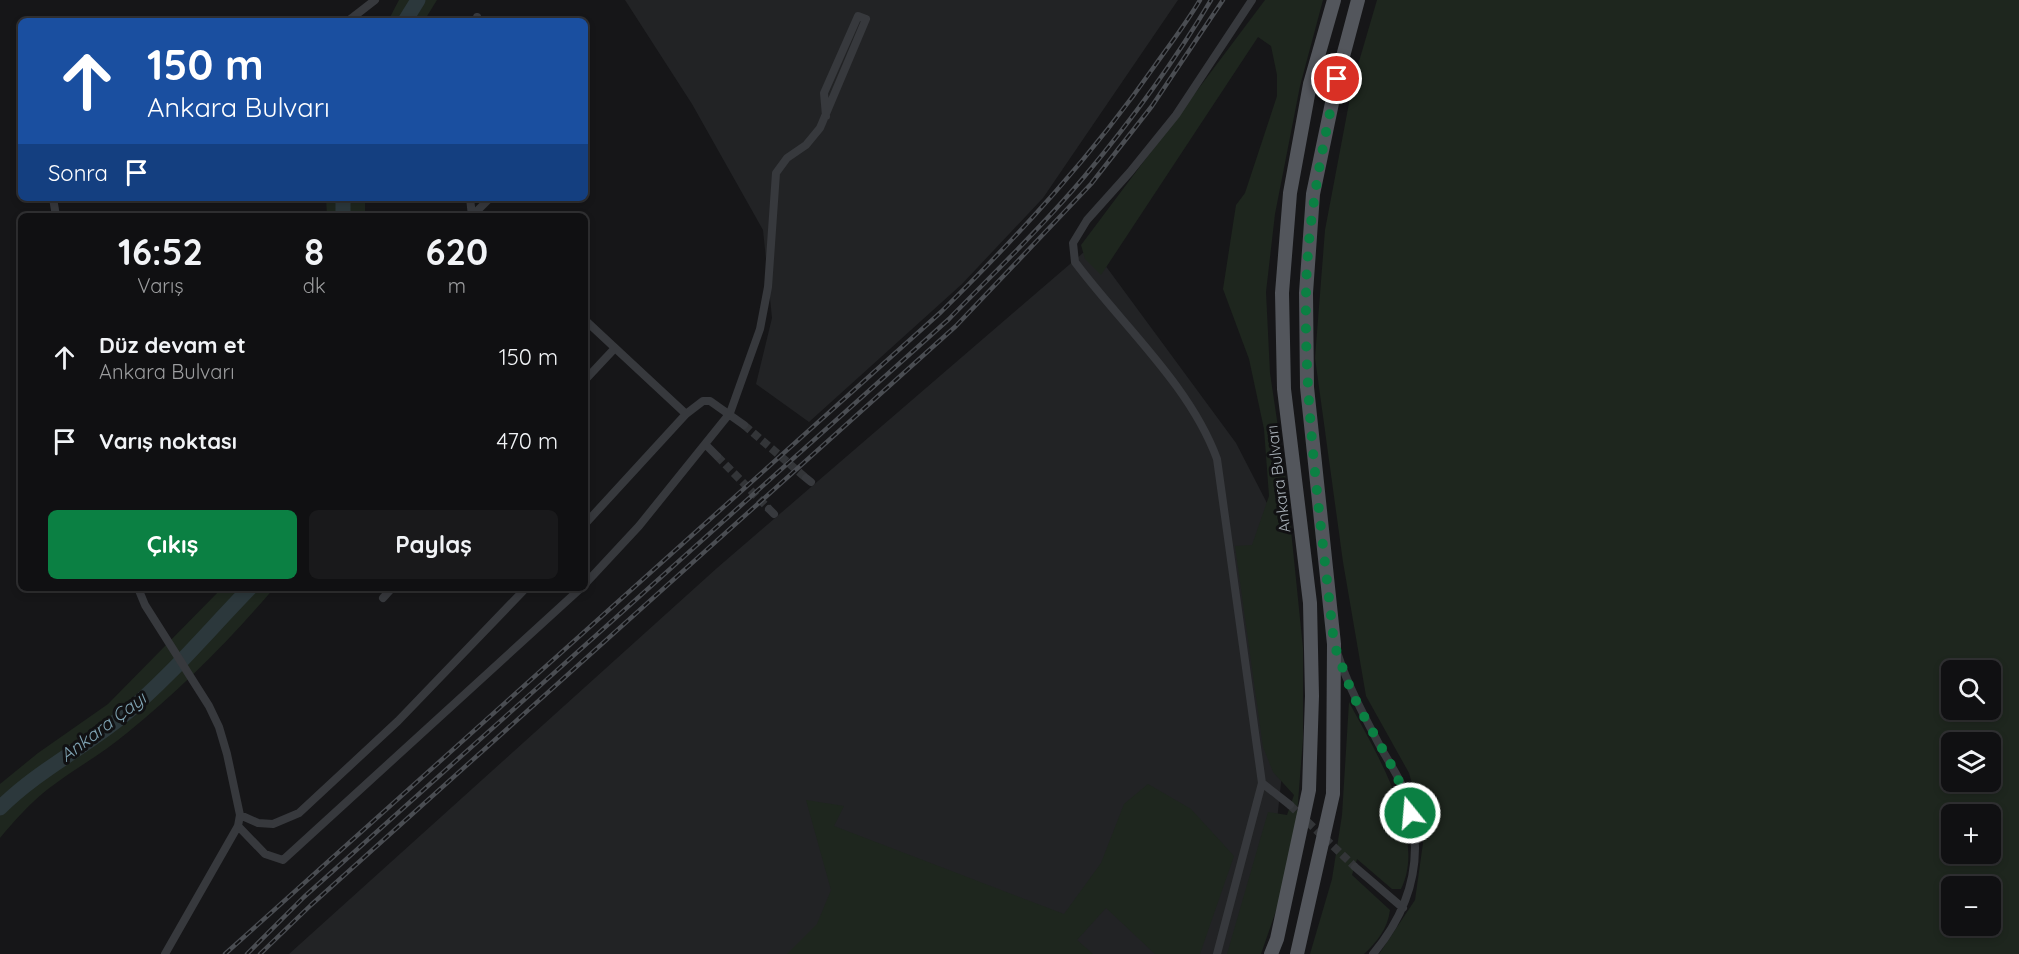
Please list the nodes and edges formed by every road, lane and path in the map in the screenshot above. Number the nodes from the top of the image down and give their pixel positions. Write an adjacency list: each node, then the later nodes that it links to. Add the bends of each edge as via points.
1 (375, 0): 5 (street)
2 (1252, 0): 25 (street, via 1176,115 1087,220 1073,243 1075,262 1193,411 1217,459)
3 (1334, 0): 33 (main road, Ankara Bulvarı, via 1310,84 1290,193 1282,293 1284,389 1310,603 1312,696 1308,790)
4 (1358, 0): 24 (main road, via 1313,194 1306,293 1307,387)
5 (352, 18)
6 (826, 116): 6 (street, via 824,93 858,16 866,19); 13 (street, via 806,145 787,158 776,172 766,298 750,362)
7 (487, 201): 8 (street)
8 (475, 213)
9 (588, 323): 10 (street)
10 (615, 348): 11 (street); 12 (street)
11 (588, 377)
12 (686, 414): 13 (street, via 703,401 710,401); 17 (street)
13 (730, 414): 14 (street); 15 (street)
14 (744, 425)
15 (706, 445): 16 (street); 18 (street)
16 (717, 456)
17 (588, 521)
18 (588, 581)
19 (139, 591): 27 (street, via 219,727)
20 (389, 591): 23 (street)
21 (523, 591): 27 (street, via 398,721 299,813 273,824)
22 (578, 591): 28 (street, via 283,861 265,854)
23 (383, 598)
24 (1334, 644): 30 (street, via 1346,679 1404,791 1415,836 1414,872); 34 (main road, via 1333,794)
25 (1262, 783): 26 (street); 32 (street)
26 (1290, 806)
27 (240, 815): 28 (street)
28 (238, 826): 31 (street)
29 (1355, 867): 30 (street)
30 (1402, 908): 35 (street)
31 (165, 954)
32 (1217, 954)
33 (1271, 954)
34 (1297, 954)
35 (1373, 954)

